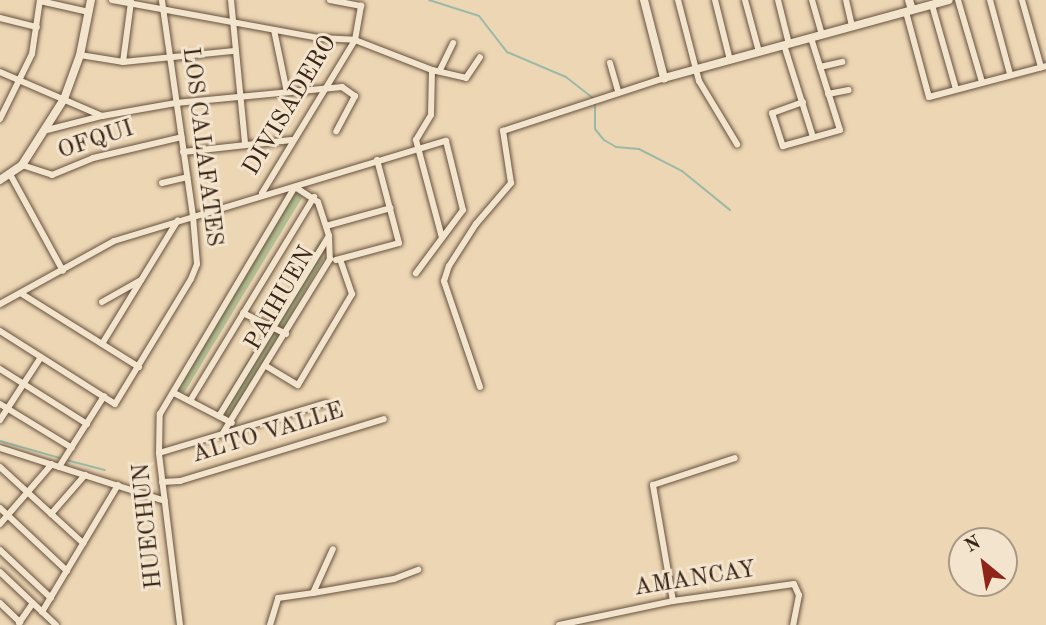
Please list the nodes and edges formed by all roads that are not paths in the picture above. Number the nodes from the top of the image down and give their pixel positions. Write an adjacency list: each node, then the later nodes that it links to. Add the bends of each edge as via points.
1 (91, 0): 24 (street)
2 (112, 0): 19 (street)
3 (230, 0): 26 (street)
4 (330, 0): 22 (street)
5 (367, 0): 22 (street)
6 (643, 0): 51 (street)
7 (678, 0): 46 (street)
8 (715, 0): 40 (street)
9 (744, 0): 36 (street)
10 (778, 0): 34 (street)
11 (812, 0): 30 (street)
12 (846, 0): 27 (street)
13 (909, 0): 23 (street)
14 (949, 0): 21 (street)
15 (958, 0): 53 (street)
16 (990, 0): 50 (street)
17 (1021, 0): 44 (street)
18 (40, 1): 24 (street); 28 (street)
19 (131, 2): 20 (street); 41 (street)
20 (163, 4): 26 (street); 38 (street, LOS CALAFATES)
21 (932, 5): 23 (street); 55 (street)
22 (361, 6): 32 (street, DIVISADERO)
23 (909, 11): 27 (street); 55 (street, via 929,97)
24 (89, 12): 37 (street)
25 (0, 18): 28 (street)
26 (232, 22): 29 (street); 35 (street)
27 (852, 26): 30 (street)
28 (37, 27): 52 (street)
29 (274, 30): 32 (street); 58 (street)
30 (822, 35): 31 (street)
31 (811, 38): 34 (street); 45 (street)
32 (355, 40): 47 (street); 54 (street, DIVISADERO)
33 (453, 43): 48 (street)
34 (787, 44): 36 (street); 62 (street)
35 (234, 51): 38 (street); 60 (street)
36 (759, 52): 40 (street)
37 (80, 55): 41 (street); 61 (street)
38 (170, 57): 41 (street); 63 (street, LOS CALAFATES)
39 (480, 57): 48 (street, via 469,78)
40 (730, 60): 46 (street)
41 (123, 62)
42 (842, 62): 45 (street)
43 (610, 63): 57 (street)
44 (1044, 66): 50 (street)
45 (820, 68): 59 (street)
46 (696, 69): 51 (street); 72 (street)
47 (432, 70): 48 (street); 73 (street, via 431,114 418,136)
48 (440, 70)
49 (0, 72): 52 (street)
50 (1010, 74): 53 (street)
51 (664, 78): 57 (street)
52 (21, 80): 61 (street); 65 (street)
53 (982, 82): 55 (street)
54 (327, 89): 58 (street); 67 (street, via 342,87 355,95); 70 (street, DIVISADERO)
55 (956, 89)
56 (849, 90): 59 (street)
57 (618, 91): 109 (street, via 503,131 510,183 449,266 444,281)
58 (287, 92): 60 (street)
59 (828, 94): 69 (street, via 840,130)
60 (239, 96): 63 (street); 71 (street)
61 (64, 99): 64 (street); 66 (street)
62 (803, 102): 69 (street); 69 (street, via 772,113 783,146)
63 (176, 103): 64 (street); 68 (street, LOS CALAFATES)
64 (102, 116): 66 (street)
65 (0, 119)
66 (47, 130): 76 (street)
67 (336, 131)
68 (182, 137): 74 (street, LOS CALAFATES); 76 (street, OFQUI, via 93,158 52,175)
69 (813, 137)
70 (291, 140): 71 (street); 82 (street, DIVISADERO)
71 (245, 144): 74 (street)
72 (737, 144)
73 (418, 147): 75 (street); 89 (street); 89 (street, via 446,141 463,210)
74 (183, 152): 78 (street, LOS CALAFATES)
75 (377, 160): 81 (street); 84 (street)
76 (22, 165): 77 (street)
77 (11, 176): 79 (street); 92 (street)
78 (187, 177): 80 (street); 85 (street, LOS CALAFATES)
79 (0, 180)
80 (162, 183)
81 (295, 187): 82 (street); 83 (street); 96 (street)
82 (262, 193): 85 (street, DIVISADERO)
83 (314, 197): 87 (street, PAIHUEN); 99 (street)
84 (391, 208): 87 (street); 91 (street, via 399,243)
85 (193, 216): 86 (street, DIVISADERO); 106 (street, LOS CALAFATES, via 197,264)
86 (178, 219): 92 (street, DIVISADERO, via 114,241); 94 (street)
87 (326, 226): 88 (street, PAIHUEN)
88 (330, 236): 90 (street, PAIHUEN); 100 (street)
89 (442, 238): 93 (street)
90 (330, 259): 91 (street); 102 (street, PAIHUEN)
91 (340, 260): 105 (street, via 352,294 298,385)
92 (64, 271): 95 (street, DIVISADERO)
93 (416, 273)
94 (143, 279): 97 (street); 103 (street)
95 (22, 294): 98 (street, DIVISADERO); 103 (street)
96 (230, 300): 99 (street); 110 (street)
97 (102, 302)
98 (0, 304)
99 (244, 310): 100 (street); 112 (street)
100 (272, 327): 102 (street); 116 (street)
101 (0, 331): 104 (street)
102 (286, 334): 105 (street, PAIHUEN)
103 (102, 344): 106 (street)
104 (41, 356): 108 (street); 111 (street)
105 (266, 366): 119 (street, PAIHUEN)
106 (139, 367): 111 (street, LOS CALAFATES, via 115,404)
107 (0, 369): 108 (street)
108 (24, 384): 115 (street); 120 (street)
109 (481, 387)
110 (174, 393): 112 (street); 125 (street, HUECHUN, via 159,423)
111 (104, 396): 120 (street)
112 (190, 401): 116 (street)
113 (326, 403): 121 (street)
114 (0, 404): 115 (street)
115 (8, 409): 118 (street); 123 (street)
116 (219, 416): 119 (street)
117 (384, 419): 130 (street, ALTO VALLE, via 180,481)
118 (0, 420)
119 (232, 423): 121 (street, PAIHUEN)
120 (87, 424): 123 (street)
121 (223, 433): 125 (street)
122 (0, 449): 124 (street)
123 (72, 449): 128 (street)
124 (9, 452): 127 (street); 128 (street)
125 (159, 453): 130 (street, HUECHUN)
126 (735, 458): 146 (street, via 653,485)
127 (0, 465): 132 (street)
128 (58, 465): 129 (street); 132 (street)
129 (85, 475): 131 (street); 135 (street)
130 (162, 482): 133 (street, HUECHUN)
131 (118, 485): 133 (street); 138 (street)
132 (28, 492): 135 (street); 136 (street)
133 (165, 500): 152 (street, HUECHUN)
134 (0, 508): 136 (street)
135 (51, 514): 138 (street)
136 (8, 515): 137 (street); 142 (street)
137 (0, 524)
138 (83, 543): 142 (street)
139 (333, 549): 144 (street)
140 (0, 550): 145 (street)
141 (418, 570): 144 (street, via 394,579)
142 (67, 571): 145 (street)
143 (0, 572): 148 (street)
144 (313, 593): 153 (street, via 278,598)
145 (51, 598): 149 (street)
146 (673, 601): 154 (street, AMANCAY); 155 (street, AMANCAY, via 794,584 799,595)
147 (0, 603): 150 (street)
148 (33, 603): 149 (street); 150 (street)
149 (42, 612): 151 (street)
150 (19, 623)
151 (56, 625)
152 (180, 625)
153 (270, 625)
154 (559, 625)
155 (793, 625)

